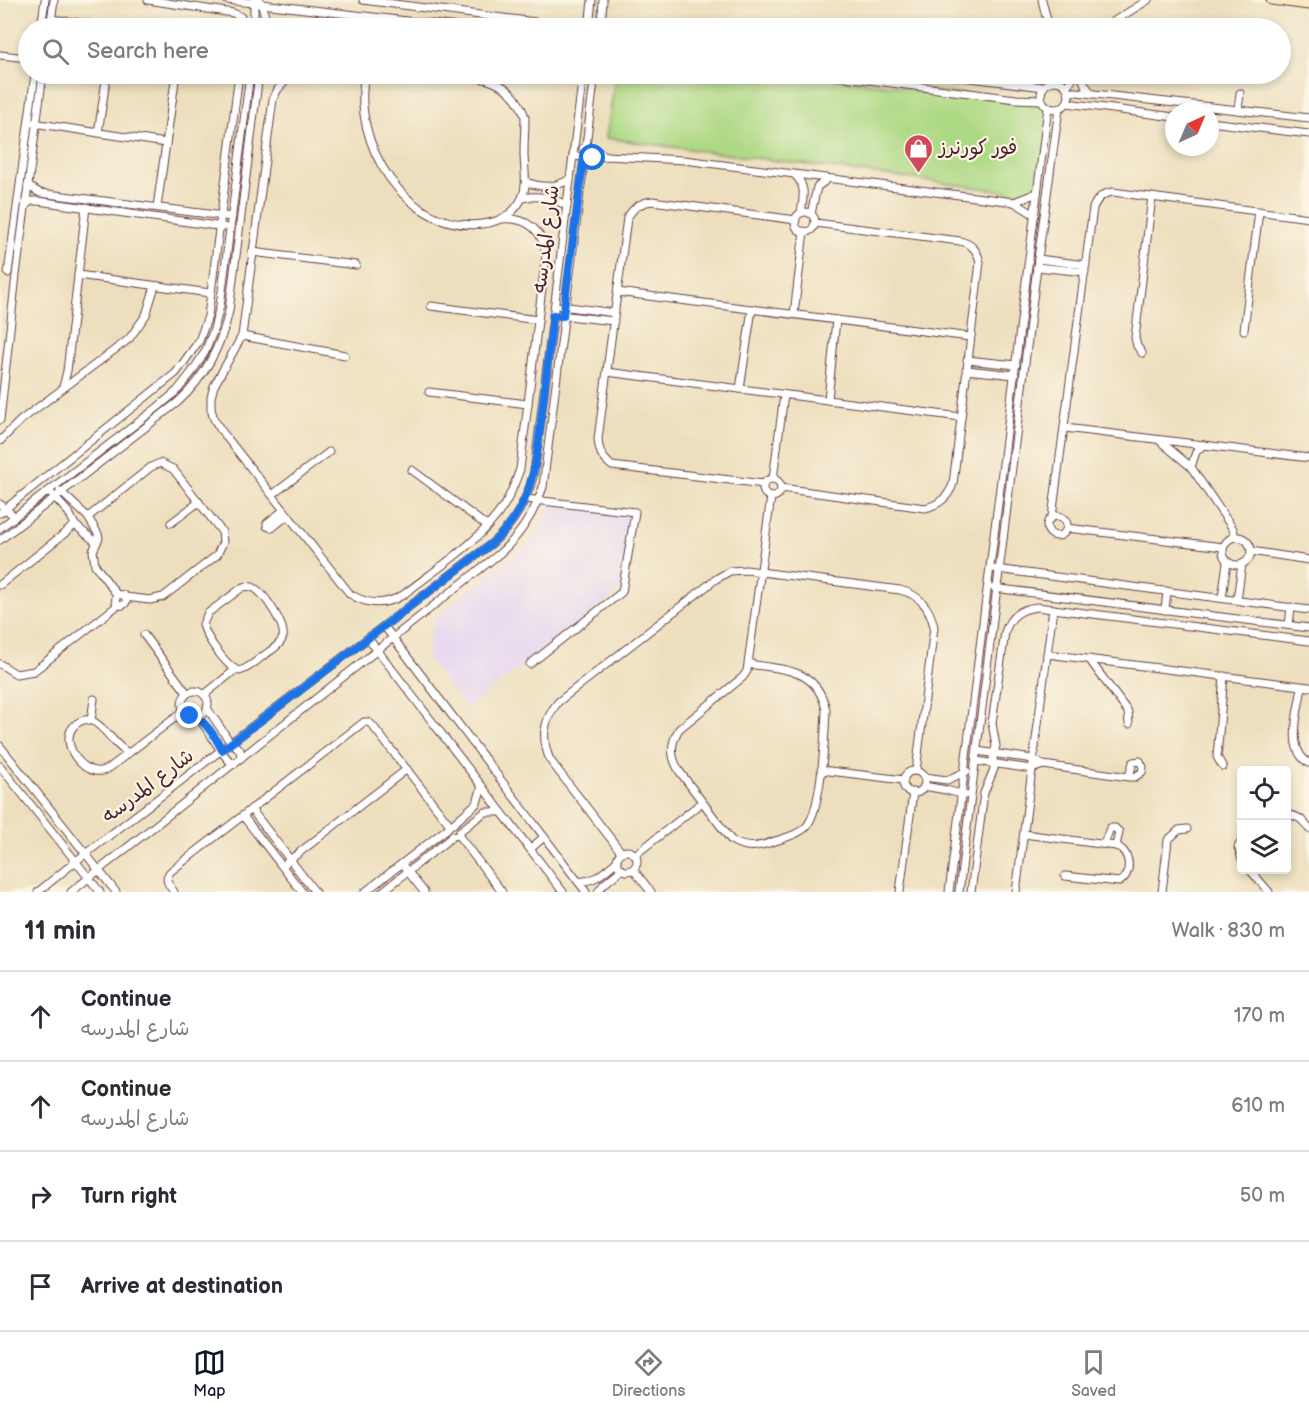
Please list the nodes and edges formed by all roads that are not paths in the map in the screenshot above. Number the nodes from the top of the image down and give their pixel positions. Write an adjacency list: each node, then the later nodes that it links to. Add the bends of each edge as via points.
1 (45, 0): 13 (street)
2 (54, 0): 14 (street)
3 (148, 0): 15 (street, via 233,13)
4 (227, 0): 11 (street)
5 (363, 0): 19 (street)
6 (592, 0): 20 (street)
7 (603, 0): 21 (street)
8 (1042, 0): 22 (street)
9 (1148, 0): 23 (street)
10 (1270, 0): 12 (main road)
11 (257, 2): 16 (street); 17 (street); 18 (street)
12 (1309, 5)
13 (42, 18)
14 (51, 18)
15 (240, 18)
16 (255, 18)
17 (265, 18)
18 (377, 18)
19 (504, 18)
20 (590, 18)
21 (602, 18)
22 (1046, 18)
23 (1118, 18)
24 (0, 55): 25 (street)
25 (18, 57)
26 (34, 84): 55 (street)
27 (41, 84): 55 (street)
28 (105, 84): 57 (street)
29 (175, 84): 60 (street)
30 (238, 84): 86 (street)
31 (249, 84): 87 (street)
32 (258, 84): 152 (street, via 229,310 218,349 178,402)
33 (283, 84): 95 (street, via 273,99)
34 (363, 84): 89 (street, via 366,131 388,178 401,191 430,213 457,223 474,225)
35 (500, 84): 69 (street, via 517,98 525,117)
36 (582, 84): 61 (street, شارع المدرسه)
37 (594, 84): 62 (street, شارع المدرسه)
38 (899, 84): 47 (street)
39 (1036, 84): 43 (street)
40 (1061, 84): 44 (street)
41 (1071, 84): 44 (street)
42 (1084, 84): 46 (street)
43 (1046, 85): 47 (street)
44 (1067, 89): 46 (street); 48 (street)
45 (1240, 93): 51 (street)
46 (1092, 94): 51 (street)
47 (1042, 100): 49 (street)
48 (1066, 104): 50 (street); 52 (street)
49 (1048, 107): 50 (street); 56 (street)
50 (1059, 109): 58 (street)
51 (1238, 110): 53 (street)
52 (1165, 116)
53 (1309, 118)
54 (1219, 123): 59 (street)
55 (32, 127): 57 (street); 70 (street); 71 (street)
56 (1045, 132): 58 (street); 74 (street)
57 (98, 133): 60 (street)
58 (1056, 134): 96 (street)
59 (1309, 134)
60 (166, 143): 81 (street)
61 (574, 147): 62 (street); 63 (street, شارع المدرسه)
62 (585, 148): 64 (street); 65 (street, شارع المدرسه)
63 (573, 156): 65 (street); 67 (street, شارع المدرسه)
64 (606, 156): 65 (street); 66 (street, via 684,160)
65 (584, 157): 106 (street, شارع المدرسه)
66 (795, 175): 68 (street); 72 (street)
67 (570, 179): 69 (street, via 544,187); 79 (street, شارع المدرسه)
68 (828, 179): 73 (street); 77 (street)
69 (526, 182): 76 (street)
70 (19, 186): 71 (street); 99 (street)
71 (28, 187): 78 (street); 81 (street, via 40,193)
72 (804, 192): 73 (street); 83 (street)
73 (814, 193): 84 (street)
74 (1037, 193): 77 (street); 85 (street)
75 (1152, 197): 82 (street); 98 (street, via 1113,192 1097,200); 120 (street, via 1135,338)
76 (522, 198): 79 (street, via 541,196); 89 (street)
77 (1014, 202): 85 (street)
78 (26, 206): 80 (street, via 35,200); 99 (street)
79 (567, 206): 104 (street, شارع المدرسه)
80 (86, 207): 92 (street); 100 (street)
81 (157, 207): 86 (street)
82 (1259, 211): 88 (street); 117 (street)
83 (801, 213): 84 (street); 90 (street)
84 (811, 214): 91 (street)
85 (1035, 214): 115 (street)
86 (221, 215): 87 (street); 92 (street)
87 (232, 217): 93 (street)
88 (1309, 218)
89 (502, 219): 112 (street, via 513,218 533,226 545,244)
90 (796, 220): 94 (street); 102 (street, via 652,201 641,203 627,218)
91 (815, 223): 94 (street); 119 (street, via 968,243 980,262)
92 (219, 226): 93 (street); 103 (street)
93 (230, 228): 148 (street, via 218,318 208,346 192,372 168,399)
94 (804, 231): 109 (street)
95 (252, 252): 97 (street); 118 (street)
96 (1038, 263): 98 (street); 116 (street)
97 (356, 265)
98 (1085, 269): 138 (street)
99 (8, 273): 135 (street)
100 (78, 275): 101 (street); 127 (street)
101 (155, 286): 103 (street); 127 (street, via 146,315 129,339)
102 (617, 292): 107 (street); 108 (street)
103 (210, 293): 157 (street, via 208,316 199,341 176,374)
104 (554, 305): 106 (street); 110 (street, شارع المدرسه)
105 (431, 306): 112 (street)
106 (565, 307): 108 (street); 111 (street, شارع المدرسه)
107 (752, 309): 109 (street); 128 (street)
108 (615, 313): 114 (street)
109 (794, 314): 113 (street)
110 (553, 315): 111 (street); 154 (street, شارع المدرسه, via 534,473)
111 (563, 316): 114 (street); 155 (street, شارع المدرسه, via 543,487)
112 (538, 320): 134 (street)
113 (837, 320): 119 (street); 131 (street)
114 (614, 321): 125 (street)
115 (1020, 330): 116 (street); 123 (street)
116 (1030, 330): 133 (street)
117 (1244, 330)
118 (242, 336): 121 (street); 151 (street, via 214,386 211,409 220,429)
119 (970, 337): 122 (street)
120 (1142, 353)
121 (345, 355)
122 (967, 360): 123 (street); 124 (street)
123 (1016, 365): 126 (street)
124 (966, 370): 126 (street); 136 (street)
125 (607, 372): 128 (street); 147 (street, via 598,450 603,460 612,466)
126 (1015, 375): 132 (street)
127 (63, 387): 140 (street, via 15,424)
128 (740, 389): 130 (street)
129 (429, 392): 134 (street)
130 (784, 395): 131 (street); 146 (street)
131 (828, 400): 136 (street)
132 (1012, 401): 133 (street); 174 (street)
133 (1021, 402): 175 (street)
134 (528, 404): 164 (street, via 520,469 513,490)
135 (1, 409): 137 (street)
136 (961, 417): 149 (street, via 950,491 933,506)
137 (0, 420)
138 (1065, 428): 139 (street); 160 (street)
139 (1158, 439): 141 (street); 144 (street)
140 (0, 441)
141 (1203, 445): 143 (street); 144 (street)
142 (328, 452): 151 (street)
143 (1309, 458)
144 (1191, 467): 166 (street)
145 (412, 470): 164 (street)
146 (773, 479): 147 (street); 149 (street)
147 (764, 484): 153 (street, via 765,494)
148 (55, 486): 150 (street); 152 (street)
149 (781, 488): 153 (street, via 778,495)
150 (49, 491): 152 (street); 158 (street)
151 (272, 495): 164 (street, via 350,594 370,603 382,604 403,595)
152 (59, 496): 159 (street); 163 (street); 167 (street)
153 (771, 497): 177 (street)
154 (526, 499): 155 (street); 176 (street, شارع المدرسه, via 500,537)
155 (538, 501): 178 (street, شارع المدرسه, via 509,545); 203 (street, via 635,512 622,592)
156 (199, 502): 159 (street, via 173,469 160,464); 162 (street); 185 (street, via 222,532 220,551 163,597 150,600)
157 (2, 509): 158 (street)
158 (15, 517): 161 (street)
159 (88, 517): 168 (street, via 99,536)
160 (1052, 517): 165 (street, via 1062,517); 165 (street, via 1046,524 1049,533 1061,536)
161 (2, 523)
162 (171, 523)
163 (75, 525): 168 (street); 179 (street)
164 (487, 526)
165 (1067, 528): 169 (street)
166 (1235, 537): 169 (street, via 1226,541); 170 (street, via 1248,542)
167 (0, 540)
168 (96, 542): 185 (street, via 95,565)
169 (1223, 548): 172 (street)
170 (1251, 551): 171 (street); 173 (street)
171 (1309, 560)
172 (1227, 562): 173 (street); 182 (street)
173 (1242, 564): 184 (street)
174 (991, 568): 175 (street); 180 (street)
175 (1000, 569): 181 (street); 183 (street)
176 (455, 572): 178 (street); 192 (street, شارع المدرسه)
177 (761, 572): 204 (street); 236 (street, via 900,590 924,603 934,627); 265 (street, via 738,570 723,574 550,712 543,735 550,760)
178 (462, 581): 197 (street, شارع المدرسه)
179 (0, 585)
180 (988, 588): 181 (street); 237 (street)
181 (998, 589): 190 (street); 219 (street)
182 (1223, 589): 184 (street); 186 (street)
183 (1167, 591): 186 (street); 190 (street)
184 (1238, 591): 187 (street)
185 (121, 596): 202 (street, via 115,600 118,605 34,671 16,674)
186 (1222, 598): 187 (street)
187 (1237, 600): 188 (street)
188 (1291, 607): 191 (street); 193 (street)
189 (1053, 609): 198 (street); 200 (street); 221 (street, via 1028,608 1013,616 1008,624 992,723)
190 (1165, 610): 193 (street)
191 (1309, 610)
192 (384, 626): 196 (street, شارع المدرسه); 197 (street)
193 (1289, 626): 194 (street)
194 (1309, 628)
195 (144, 635): 208 (street)
196 (368, 638): 199 (street); 216 (street, شارع المدرسه)
197 (392, 639): 199 (street, شارع المدرسه); 261 (street)
198 (1309, 641)
199 (378, 650): 223 (street, شارع المدرسه); 243 (street)
200 (1047, 654): 201 (street); 224 (street)
201 (1089, 659): 206 (street); 215 (street, via 1128,712)
202 (0, 664)
203 (530, 664)
204 (749, 664): 234 (street, via 797,672 817,687 826,710); 249 (street, via 743,677 685,723 672,742 675,764)
205 (235, 670): 205 (street, via 205,633 204,620 238,589 252,583 281,622 283,638 246,669); 209 (street)
206 (1224, 676): 207 (street); 232 (street, via 1217,757)
207 (1306, 687): 226 (street, via 1294,742 1298,753)
208 (187, 693): 209 (street); 212 (street, via 182,703)
209 (204, 695): 211 (street)
210 (94, 699): 214 (street)
211 (207, 708): 213 (street); 216 (street)
212 (184, 711): 213 (street); 220 (street)
213 (196, 717): 218 (street)
214 (91, 721): 220 (street); 220 (street, via 75,725 68,740 86,769 95,773 105,771)
215 (1129, 724)
216 (232, 743): 218 (street, شارع المدرسه); 223 (street, via 240,750)
217 (0, 746): 266 (street)
218 (222, 750): 227 (street); 266 (street, شارع المدرسه)
219 (977, 751): 221 (street); 225 (street)
220 (129, 753)
221 (994, 754): 222 (street); 228 (street)
222 (1006, 756): 224 (street); 229 (street)
223 (241, 758): 227 (street, شارع المدرسه)
224 (1033, 759): 230 (street); 235 (street)
225 (976, 761): 228 (street); 238 (street)
226 (1309, 763)
227 (234, 764): 274 (street, شارع المدرسه)
228 (994, 764): 229 (street); 300 (street, via 984,793)
229 (1005, 765): 235 (street)
230 (1043, 765): 235 (street); 240 (street)
231 (0, 766): 269 (street)
232 (1223, 768)
233 (407, 769): 251 (street, via 371,723 364,722); 256 (street); 268 (street)
234 (820, 770): 241 (street); 249 (street, via 814,814 805,828 756,848 731,840)
235 (1032, 770): 260 (street)
236 (916, 771): 239 (street); 241 (street, via 908,773)
237 (965, 772): 238 (street, via 971,771); 242 (street); 248 (street)
238 (974, 776): 247 (street)
239 (924, 777): 242 (street); 244 (street)
240 (1128, 777)
241 (904, 780): 246 (street, via 906,788)
242 (947, 780): 245 (street)
243 (482, 786): 250 (street); 252 (street)
244 (924, 786): 245 (street); 246 (street)
245 (946, 790): 248 (street)
246 (913, 792): 297 (street)
247 (972, 794): 248 (street); 299 (street)
248 (962, 795): 298 (street)
249 (701, 803): 267 (street)
250 (474, 806): 253 (street); 256 (street)
251 (251, 809): 255 (street); 268 (street)
252 (501, 812): 253 (street); 264 (street)
253 (481, 815): 259 (street)
254 (1291, 815): 257 (street, via 1300,818)
255 (243, 816): 272 (street); 287 (street, via 169,873 167,882)
256 (450, 825): 259 (street, via 448,832); 271 (street)
257 (1309, 828)
258 (1186, 829): 302 (street, via 1168,840)
259 (457, 834): 276 (street); 293 (street)
260 (1024, 834): 262 (street); 301 (street)
261 (544, 837): 264 (street); 281 (street)
262 (1104, 844): 263 (street); 263 (street, via 1108,830 1115,828 1119,832)
263 (1116, 846): 278 (street, via 1125,851 1129,860 1123,880 1114,883)
264 (530, 849): 294 (street)
265 (621, 852): 267 (street); 270 (street)
266 (86, 854): 269 (street, شارع المدرسه); 274 (street)
267 (635, 855): 273 (street)
268 (290, 860): 272 (street); 289 (street)
269 (76, 861): 279 (street); 283 (street, شارع المدرسه)
270 (616, 862): 275 (street); 280 (street)
271 (402, 864): 276 (street); 290 (street)
272 (282, 866): 288 (street)
273 (633, 869): 275 (street); 296 (street)
274 (99, 870): 279 (street, شارع المدرسه); 286 (street)
275 (621, 870): 282 (street)
276 (408, 871): 291 (street); 292 (street)
277 (1253, 874): 303 (street)
278 (1065, 876)
279 (89, 878): 284 (street, شارع المدرسه); 285 (street)
280 (596, 878): 281 (street); 282 (street)
281 (578, 881): 295 (street)
282 (600, 889)
283 (38, 892)
284 (71, 892)
285 (100, 892)
286 (116, 892)
287 (174, 892)
288 (302, 892)
289 (315, 892)
290 (365, 892)
291 (381, 892)
292 (424, 892)
293 (502, 892)
294 (563, 892)
295 (586, 892)
296 (651, 892)
297 (900, 892)
298 (949, 892)
299 (959, 892)
300 (970, 892)
301 (1016, 892)
302 (1162, 892)
303 (1269, 892)

